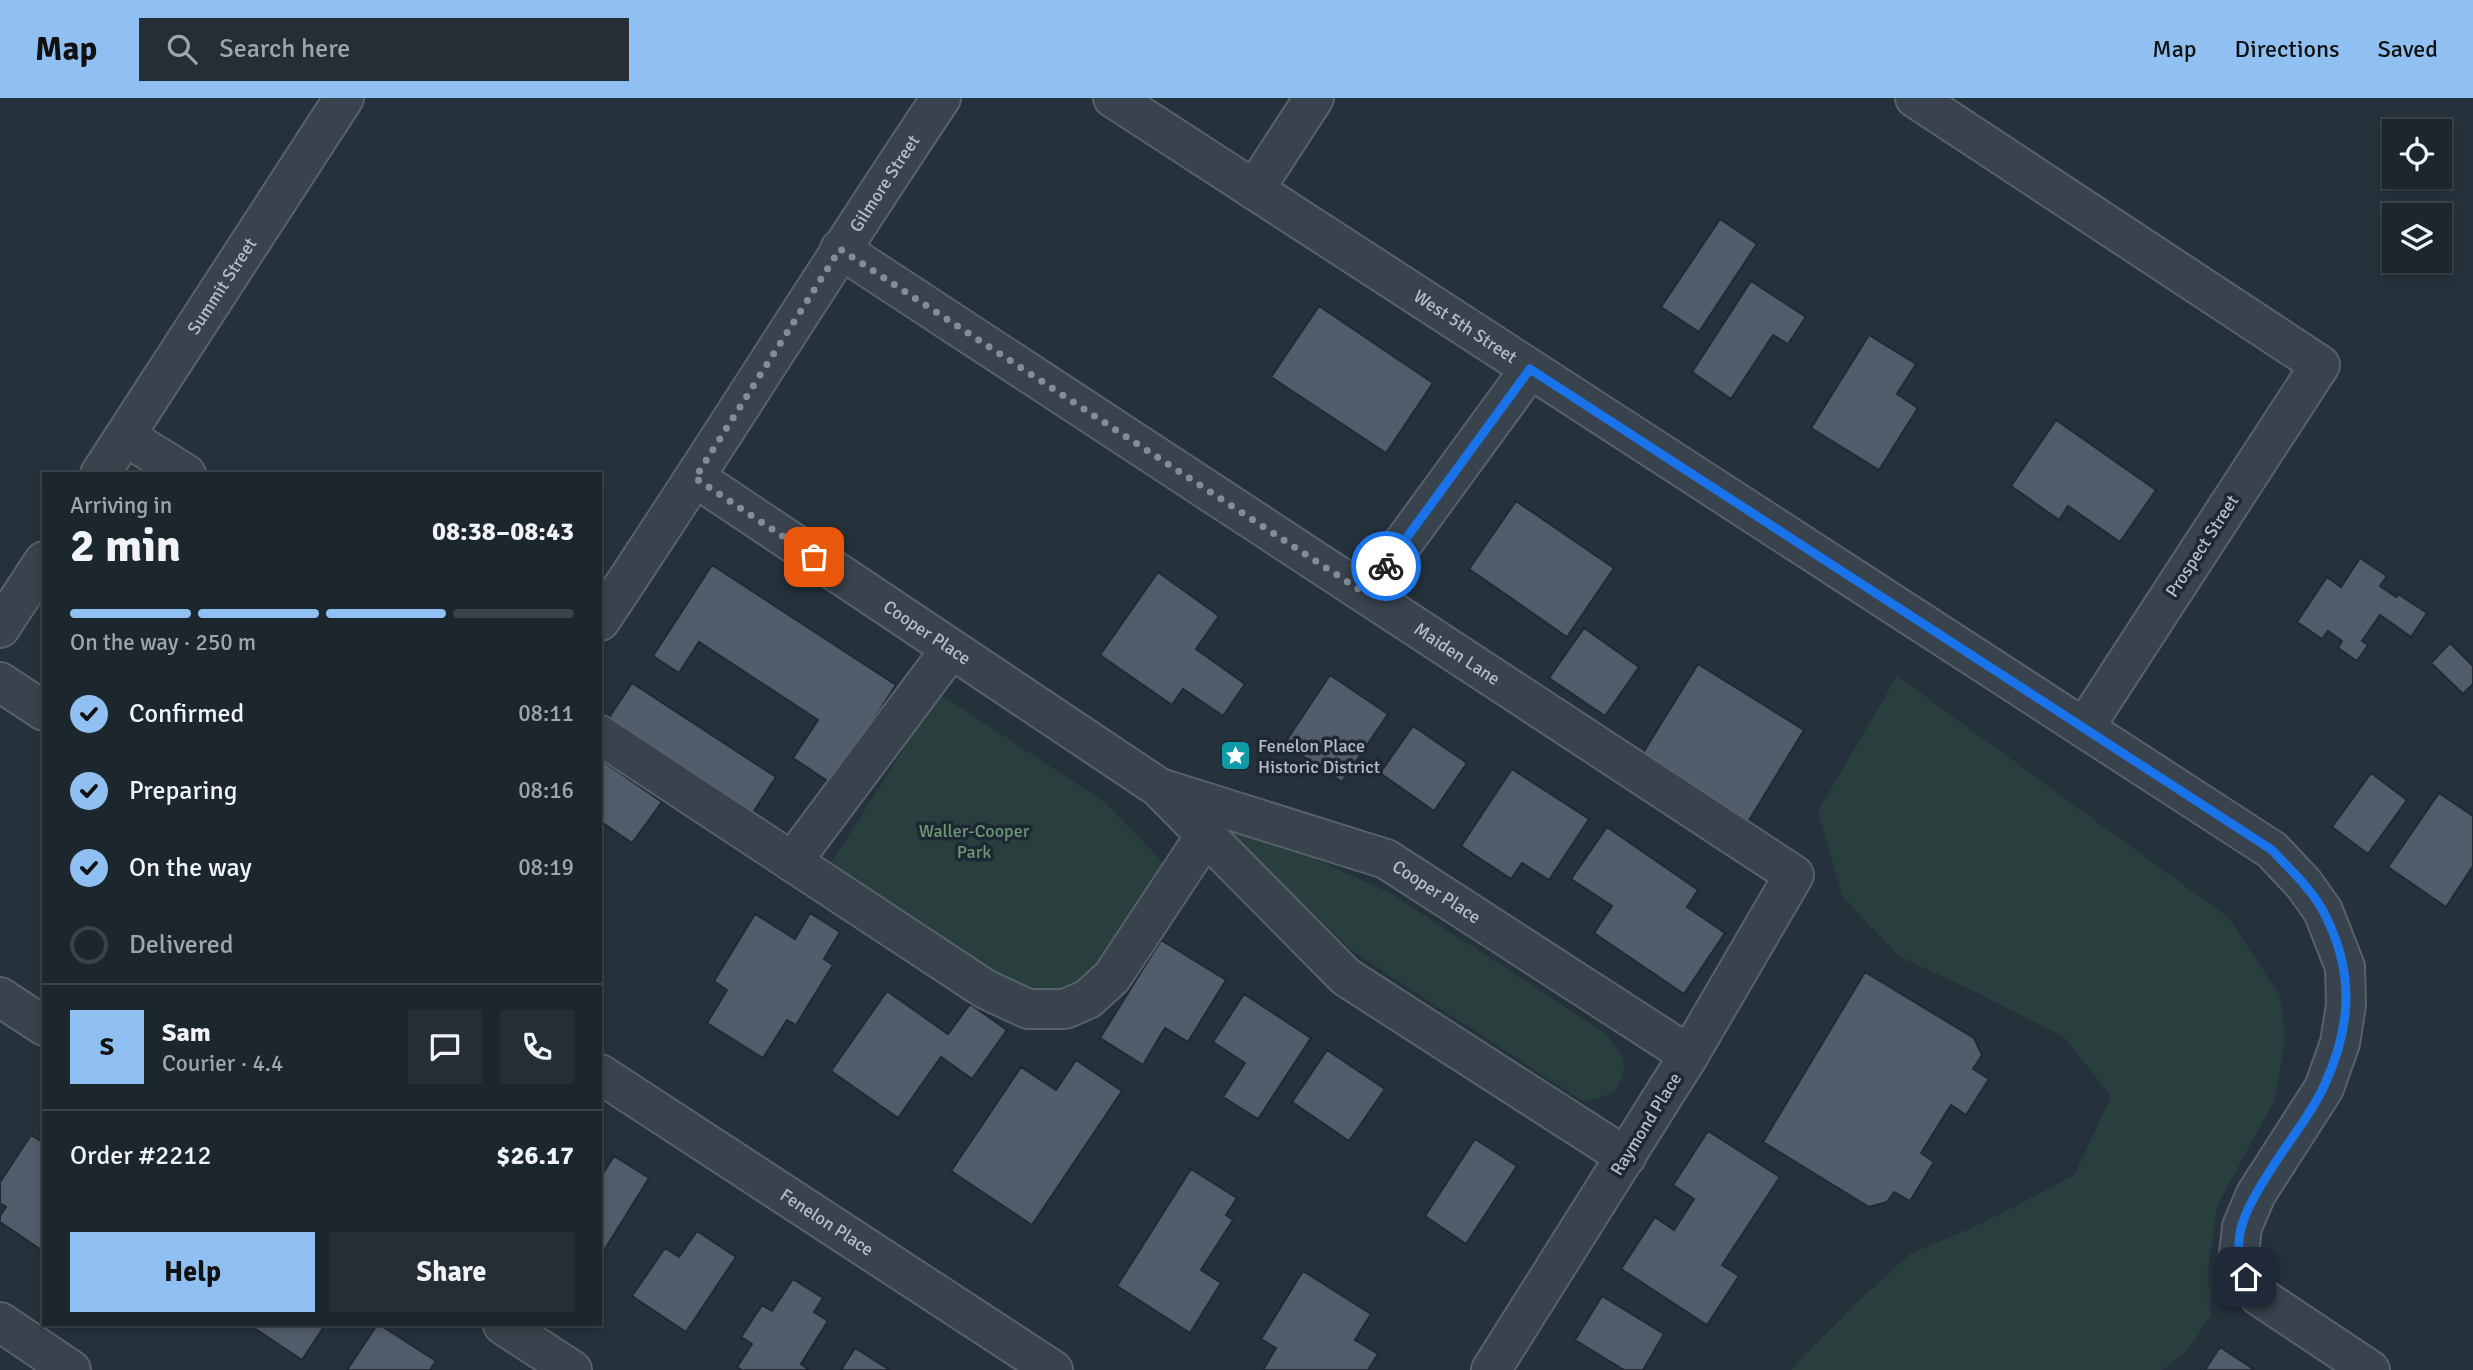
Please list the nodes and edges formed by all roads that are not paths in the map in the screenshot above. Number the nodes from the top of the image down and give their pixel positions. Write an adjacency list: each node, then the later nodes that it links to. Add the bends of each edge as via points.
1 (344, 98): 9 (street, Summit Street)
2 (940, 98): 7 (street, Gilmore Street)
3 (1113, 98): 6 (street, West 5th Street)
4 (1314, 98): 6 (street)
5 (1915, 98): 20 (street, Prospect Street, via 2320,365)
6 (1254, 190): 8 (street, West 5th Street)
7 (840, 249): 12 (street, Gilmore Street); 14 (street, Maiden Lane)
8 (1530, 369): 14 (street); 20 (street, West 5th Street)
9 (125, 436): 10 (street, Summit Street); 11 (street)
10 (101, 472)
11 (183, 472)
12 (695, 478): 15 (street, Gilmore Street); 17 (street, Cooper Place)
13 (42, 564): 16 (street)
14 (1366, 594): 25 (street, Maiden Lane)
15 (602, 618)
16 (0, 628)
17 (951, 649): 22 (street, Cooper Place); 24 (street)
18 (0, 682): 19 (street)
19 (42, 710)
20 (2084, 728): 37 (street, West 5th Street, via 2272,850 2323,911 2345,967 2340,1043 2324,1088 2256,1194 2242,1227 2239,1254 2246,1277 2259,1296)
21 (602, 737): 24 (street)
22 (1157, 787): 23 (street, Cooper Place); 28 (street, Cooper Place, via 1386,859)
23 (1205, 836): 24 (street, via 1112,977 1088,999 1065,1009 1028,1009 985,989); 30 (street, Cooper Place, via 1346,977)
24 (792, 862)
25 (1794, 875): 28 (street, Raymond Place)
26 (0, 998): 27 (street)
27 (42, 1025)
28 (1689, 1055): 30 (street, Raymond Place)
29 (602, 1075): 35 (street, Fenelon Place)
30 (1626, 1157): 36 (street, Raymond Place)
31 (0, 1322): 33 (street)
32 (505, 1326): 34 (street)
33 (71, 1370)
34 (572, 1370)
35 (1053, 1370)
36 (1491, 1370)
37 (2370, 1370)

